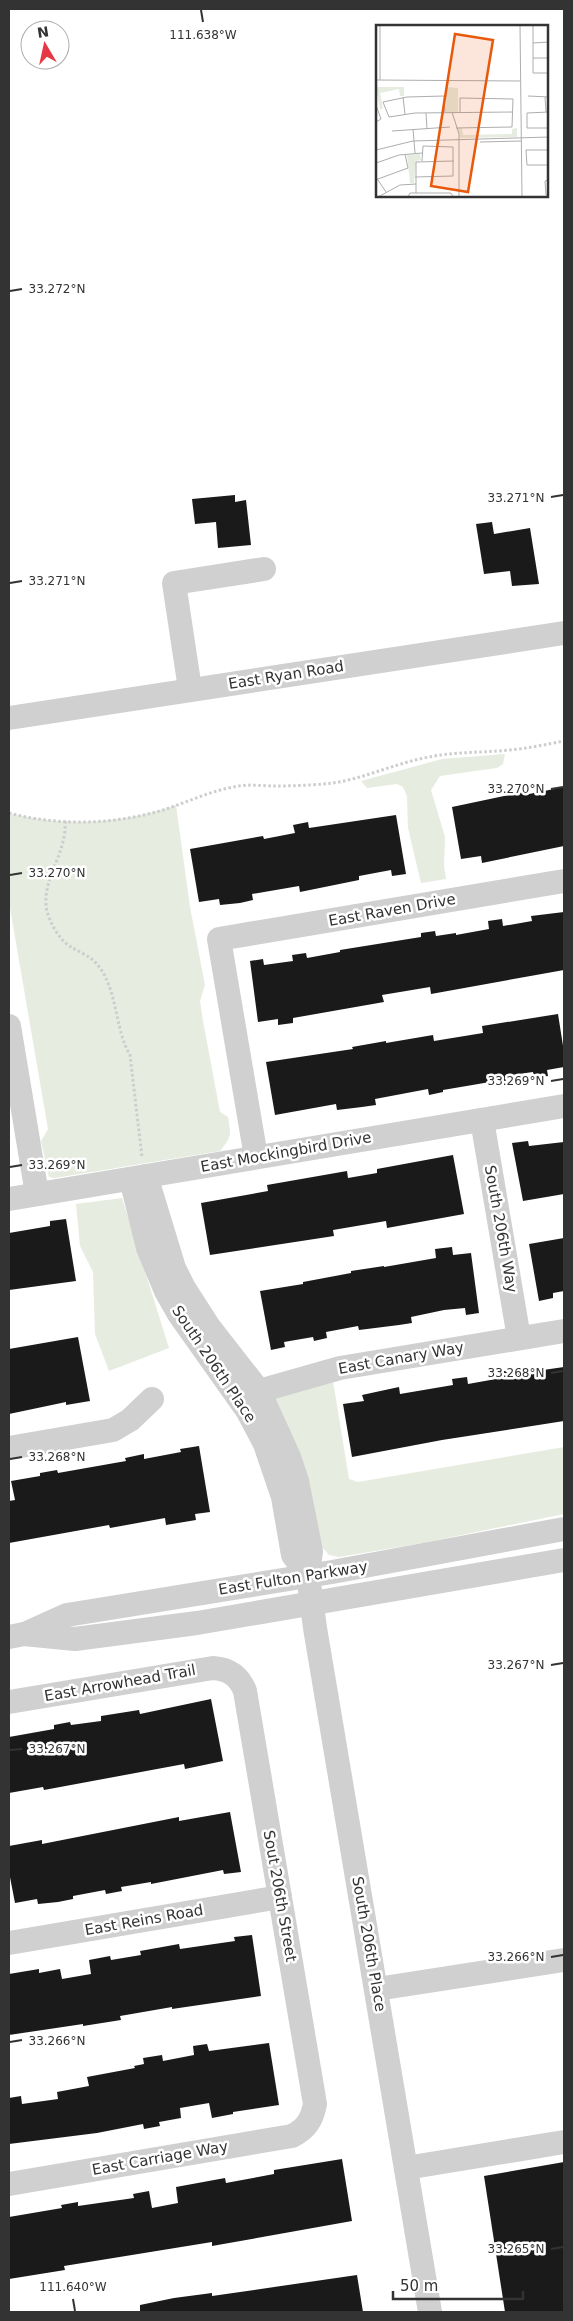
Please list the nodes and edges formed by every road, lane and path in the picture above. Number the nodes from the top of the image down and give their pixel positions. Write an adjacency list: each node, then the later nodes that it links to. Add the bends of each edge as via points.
1 (264, 569): 3 (street, via 174,583)
2 (564, 633): 3 (street, East Ryan Road)
3 (190, 689): 4 (street, East Ryan Road)
4 (9, 718)
5 (564, 742): 7 (path, via 427,757 334,783 241,786 134,816 97,822)
6 (9, 813): 7 (path)
7 (65, 821): 13 (path, via 63,847 51,874 46,906 60,936 69,946 95,961 104,973 114,1001 130,1055 141,1154)
8 (564, 881): 12 (street, East Raven Drive, via 219,939)
9 (9, 1026): 14 (street)
10 (564, 1106): 11 (street, East Mockingbird Drive)
11 (482, 1120): 12 (street, East Mockingbird Drive); 17 (street, South 206th Way)
12 (256, 1158): 13 (street, East Mockingbird Drive)
13 (139, 1177): 14 (street, East Mockingbird Drive); 18 (street, South 206th Place, via 148,1248 166,1291 179,1314)
14 (37, 1194): 15 (street, East Mockingbird Drive)
15 (9, 1199)
16 (564, 1331): 17 (street, East Canary Way)
17 (519, 1338): 18 (street, East Canary Way, via 340,1368)
18 (251, 1397): 23 (street, South 206th Place, via 283,1497 293,1555)
19 (152, 1399): 20 (street, via 130,1420 113,1430)
20 (9, 1448)
21 (564, 1529): 23 (street, East Fulton Parkway)
22 (564, 1560): 24 (street, East Fulton Parkway)
23 (308, 1576): 24 (street, South 206th Place); 25 (street, East Fulton Parkway, via 67,1615)
24 (312, 1603): 25 (street, East Fulton Parkway, via 75,1639); 31 (street, South 206th Place)
25 (16, 1636)
26 (231, 1672): 27 (street, East Arrowhead Trail, via 213,1668); 28 (street, Sout 206th Street, via 245,1691)
27 (9, 1702)
28 (280, 1897): 29 (street, East Reins Road); 32 (street, Sout 206th Street, via 315,2104)
29 (9, 1943)
30 (564, 1960): 31 (street)
31 (377, 1989): 34 (street, South 206th Place)
32 (308, 2124): 35 (street, East Carriage Way, via 292,2136)
33 (564, 2142): 34 (street)
34 (406, 2168): 36 (street, South 206th Place)
35 (9, 2184)
36 (430, 2312)

